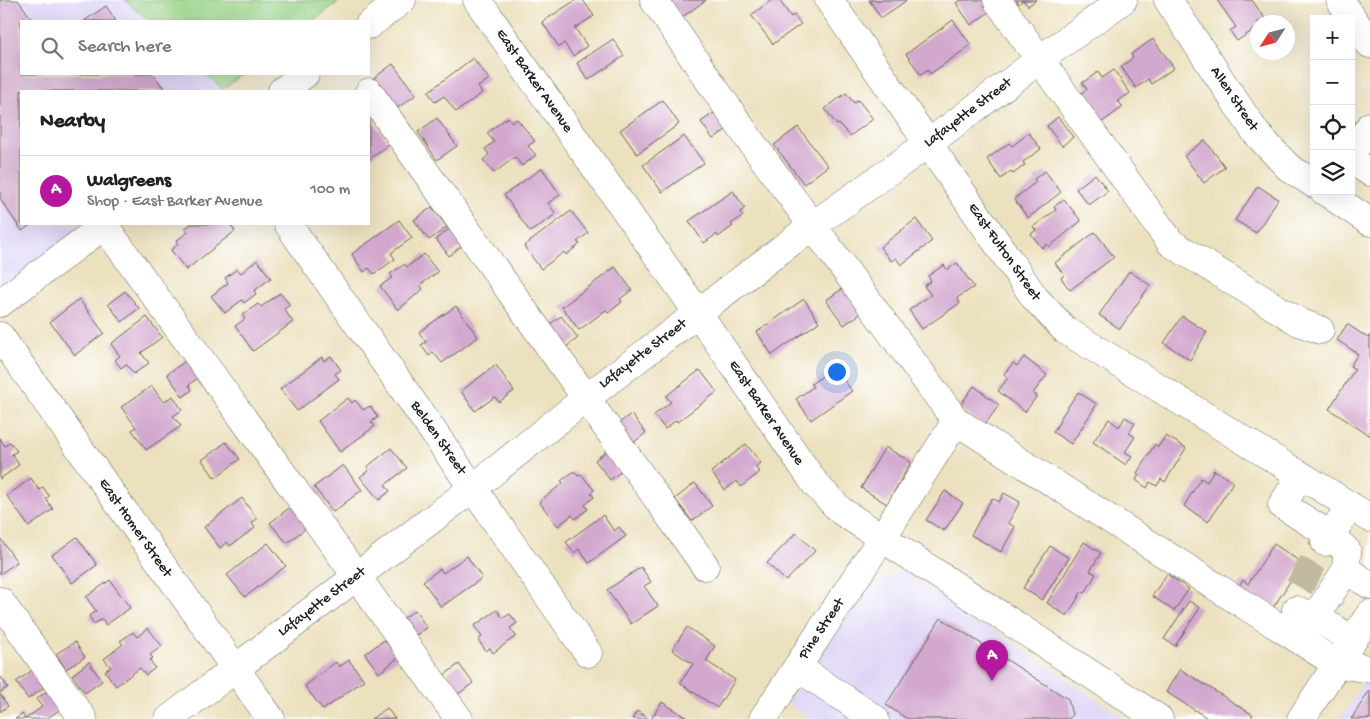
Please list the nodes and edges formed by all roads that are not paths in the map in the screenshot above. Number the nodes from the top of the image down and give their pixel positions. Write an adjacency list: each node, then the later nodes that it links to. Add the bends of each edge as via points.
1 (402, 0): 9 (street)
2 (477, 0): 28 (street, East Barker Avenue)
3 (654, 0): 26 (street)
4 (829, 0): 17 (street, East Fulton Street)
5 (997, 0): 11 (street)
6 (1123, 0): 11 (street, Lafayette Street)
7 (1168, 0): 20 (street, Allen Street, via 1256,133 1288,167)
8 (1340, 0): 10 (street)
9 (370, 24)
10 (1370, 44)
11 (1039, 60): 17 (street, Lafayette Street); 29 (street, via 1171,243 1299,322)
12 (304, 75): 14 (street)
13 (357, 75): 15 (street)
14 (283, 90)
15 (367, 90)
16 (370, 95): 31 (street)
17 (929, 143): 26 (street, Lafayette Street); 33 (street, East Fulton Street, via 1035,298 1065,330)
18 (1360, 149): 19 (street)
19 (1370, 172)
20 (1310, 181)
21 (1330, 195): 22 (street)
22 (1370, 222)
23 (104, 225): 27 (street)
24 (106, 225): 40 (street)
25 (289, 225): 34 (street, Belden Street)
26 (812, 226): 28 (street, Lafayette Street); 32 (street)
27 (0, 303)
28 (698, 312): 31 (street, Lafayette Street); 36 (street, East Barker Avenue, via 816,485 841,511)
29 (1320, 330)
30 (0, 336): 49 (street, East Homer Street)
31 (584, 399): 34 (street, Lafayette Street); 38 (street)
32 (956, 421): 36 (street, Pine Street); 43 (street)
33 (1301, 475): 35 (street, East Fulton Street); 37 (street, via 1282,505)
34 (473, 488): 40 (street, Lafayette Street); 46 (street, Belden Street)
35 (1361, 512): 37 (street)
36 (882, 538): 48 (street, Pine Street); 51 (street, East Barker Avenue)
37 (1327, 539): 39 (street, via 1347,551)
38 (705, 566)
39 (1346, 570): 41 (street); 43 (street)
40 (356, 577): 49 (street, Lafayette Street); 55 (street)
41 (1370, 585)
42 (0, 601): 52 (street)
43 (1299, 611): 45 (street); 47 (street)
44 (1370, 614): 45 (street)
45 (1353, 640): 47 (street)
46 (588, 653)
47 (1337, 664): 50 (street); 59 (street)
48 (797, 667): 56 (street, Pine Street); 57 (street)
49 (235, 669): 53 (street, Lafayette Street); 54 (street, East Homer Street)
50 (1370, 669)
51 (1130, 711): 58 (street, East Barker Avenue)
52 (83, 719)
53 (169, 719)
54 (271, 719)
55 (459, 719)
56 (763, 719)
57 (875, 719)
58 (1160, 719)
59 (1301, 719)

